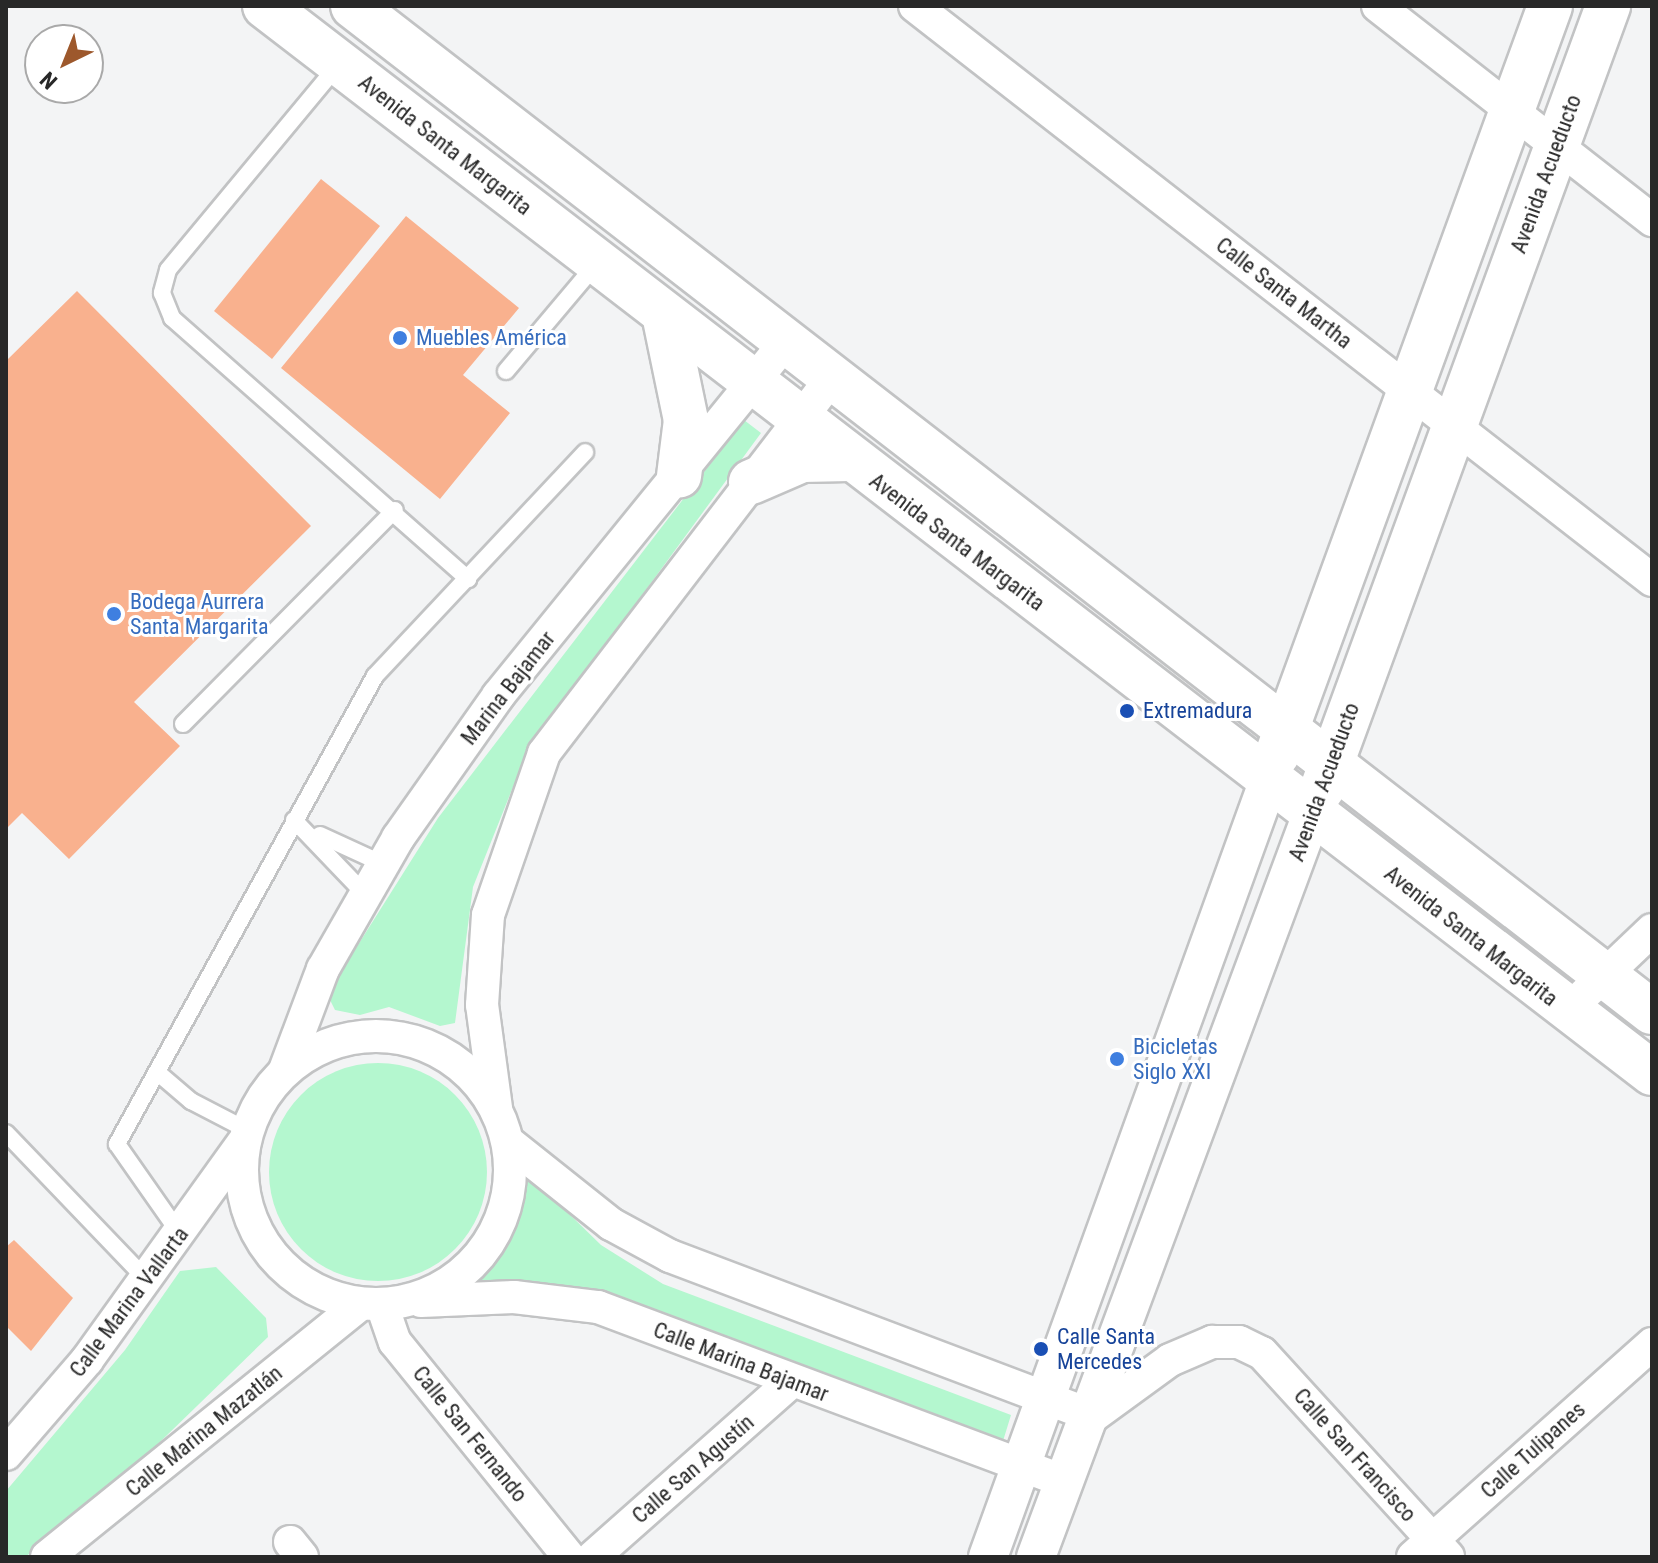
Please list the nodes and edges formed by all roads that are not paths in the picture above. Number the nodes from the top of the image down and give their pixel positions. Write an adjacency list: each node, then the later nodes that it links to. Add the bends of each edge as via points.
1 (265, 6): 7 (main road, Avenida Santa Margarita)
2 (353, 6): 13 (main road)
3 (915, 6): 17 (street, Calle Santa Martha)
4 (1378, 6): 8 (street)
5 (1550, 6): 8 (main road)
6 (1608, 6): 9 (main road, Avenida Acueducto)
7 (339, 63): 11 (main road, Avenida Santa Margarita); 24 (lane, via 168,270 162,293 172,318)
8 (1512, 111): 9 (street); 17 (main road)
9 (1557, 145): 10 (street); 19 (main road, Avenida Acueducto)
10 (1652, 220)
11 (597, 263): 12 (main road, Avenida Santa Margarita); 14 (lane)
12 (664, 314): 16 (main road, Avenida Santa Margarita); 22 (main road, via 684,388)
13 (786, 342): 15 (main road); 16 (street, Marina Bajamar)
14 (506, 371)
15 (832, 378): 18 (street); 28 (main road)
16 (753, 384): 18 (main road, Avenida Santa Margarita); 22 (street, Marina Bajamar)
17 (1410, 391): 19 (street, Calle Santa Martha); 28 (main road)
18 (799, 420): 21 (main road, Avenida Santa Margarita); 23 (street)
19 (1454, 426): 26 (street, Calle Santa Martha); 29 (main road, Avenida Acueducto)
20 (585, 452): 25 (lane)
21 (849, 459): 23 (main road, via 802,460); 30 (main road, Avenida Santa Margarita)
22 (679, 476): 33 (street, Marina Bajamar, via 498,696)
23 (751, 482): 42 (street, via 544,753 512,830 488,915 483,990)
24 (395, 510): 25 (lane); 27 (lane)
25 (468, 579): 32 (lane, via 375,676)
26 (1652, 580)
27 (183, 724)
28 (1286, 730): 29 (main road); 30 (main road)
29 (1331, 764): 31 (main road, Avenida Acueducto); 36 (main road)
30 (1269, 780): 31 (main road, Avenida Santa Margarita); 51 (street)
31 (1312, 814): 37 (main road, Avenida Santa Margarita); 52 (street, Avenida Acueducto)
32 (294, 820): 33 (lane); 34 (lane); 40 (lane)
33 (383, 864): 34 (street, Marina Bajamar)
34 (365, 894): 39 (street, Marina Bajamar, via 323,969)
35 (1652, 930): 36 (street)
36 (1603, 974): 37 (street); 38 (main road)
37 (1568, 1010): 41 (main road, Avenida Santa Margarita)
38 (1652, 1012)
39 (285, 1070): 42 (street, via 327,1044 375,1035 411,1041 465,1069); 44 (street, via 253,1109)
40 (157, 1072): 44 (lane); 46 (lane, via 117,1144)
41 (1652, 1073)
42 (496, 1108): 45 (street)
43 (6, 1133): 47 (lane)
44 (245, 1136): 46 (street, Calle Marina Vallarta); 48 (street, via 242,1187 255,1230 294,1274 318,1291)
45 (508, 1142): 48 (street, via 511,1184 485,1248 445,1287); 51 (street, via 611,1224 670,1256)
46 (180, 1234): 47 (street, Calle Marina Vallarta)
47 (147, 1280): 53 (street, Calle Marina Vallarta)
48 (383, 1304): 50 (street, Calle Marina Bajamar, via 514,1297 598,1307); 57 (street, Calle Marina Mazatlán); 58 (street, Calle San Fernando, via 395,1342)
49 (1652, 1344): 56 (street, Calle Tulipanes)
50 (792, 1381): 54 (street, Calle Marina Bajamar); 59 (street, Calle San Agustín)
51 (1044, 1402): 52 (street); 54 (street)
52 (1093, 1416): 55 (street, Avenida Acueducto); 56 (street, Calle San Francisco, via 1170,1360 1212,1342 1262,1353)
53 (6, 1454)
54 (1020, 1468): 55 (street, Calle Marina Bajamar); 60 (street)
55 (1065, 1482): 61 (street, Avenida Acueducto)
56 (1431, 1551)
57 (47, 1557)
58 (569, 1557)
59 (593, 1557)
60 (988, 1557)
61 (1036, 1557)

